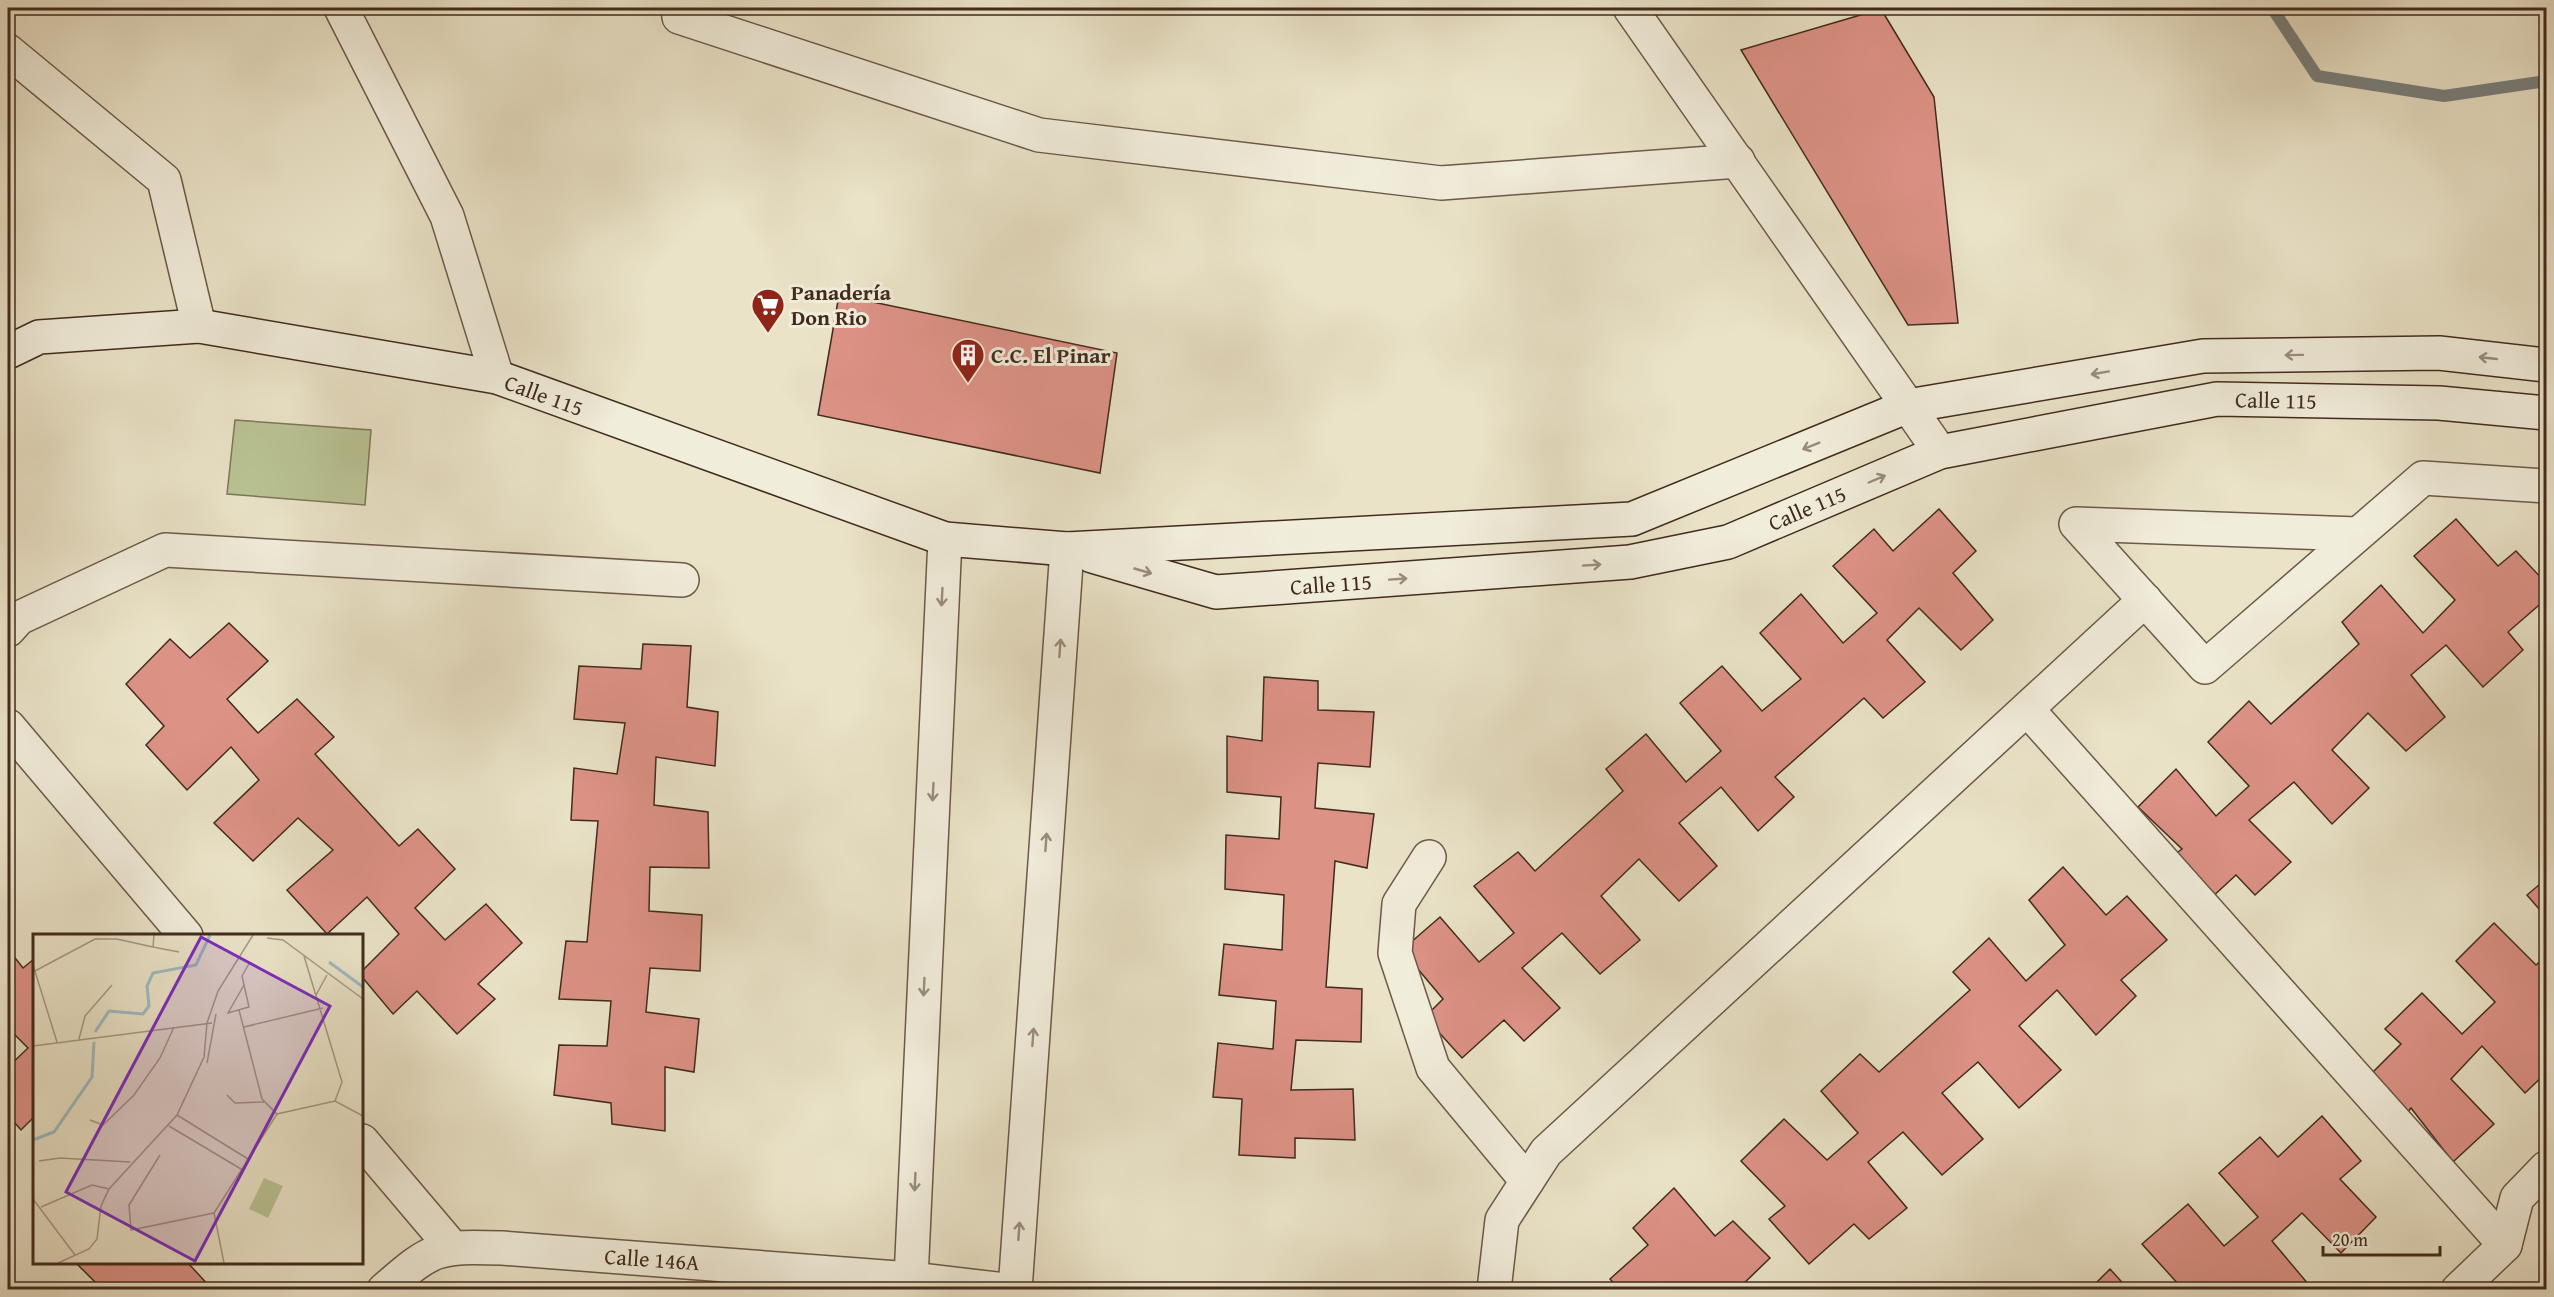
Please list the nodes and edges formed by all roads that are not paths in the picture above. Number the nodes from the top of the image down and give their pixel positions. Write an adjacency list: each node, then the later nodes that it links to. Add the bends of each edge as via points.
1 (341, 8): 9 (street, via 447,216)
2 (678, 8): 5 (street, via 679,17 1039,135 1441,183)
3 (1630, 8): 5 (street)
4 (8, 51): 6 (street, via 164,180)
5 (1738, 161): 10 (street)
6 (199, 326): 7 (street, Calle 115, via 39,337); 9 (street, Calle 115)
7 (8, 352)
8 (2547, 365): 10 (street, Calle 115, one-way to 10, via 2439,353 2203,356)
9 (497, 377): 15 (street, Calle 115)
10 (1908, 406): 12 (street); 16 (street, Calle 115, one-way to 16, via 1632,519)
11 (2547, 413): 12 (street, Calle 115, via 2439,403 2217,399)
12 (1940, 452): 16 (street, Calle 115, one-way to 12, via 1216,592 1630,562 1728,542)
13 (2547, 486): 14 (street, via 2423,478)
14 (2358, 534): 18 (street, via 2205,667); 18 (street, via 2076,524)
15 (945, 539): 16 (street, Calle 115); 29 (street, one-way to 29)
16 (1067, 549): 32 (street, one-way to 16)
17 (682, 580): 19 (street, via 165,549 19,618)
18 (2145, 600): 20 (street)
19 (8, 630)
20 (2027, 709): 26 (street, via 1546,1152); 27 (street)
21 (8, 726): 23 (street)
22 (1429, 857): 26 (street, via 1398,904 1395,953 1433,1068)
23 (184, 934)
24 (363, 1143): 28 (street)
25 (2547, 1168): 27 (street, via 2517,1198)
26 (1527, 1181): 33 (street, via 1502,1220)
27 (2505, 1245): 34 (street)
28 (451, 1246): 29 (street, Calle 146A); 30 (street, Calle 146A, via 422,1257)
29 (911, 1279): 31 (street, Calle 146A)
30 (384, 1290)
31 (1005, 1290)
32 (1015, 1290)
33 (1494, 1290)
34 (2458, 1290)

